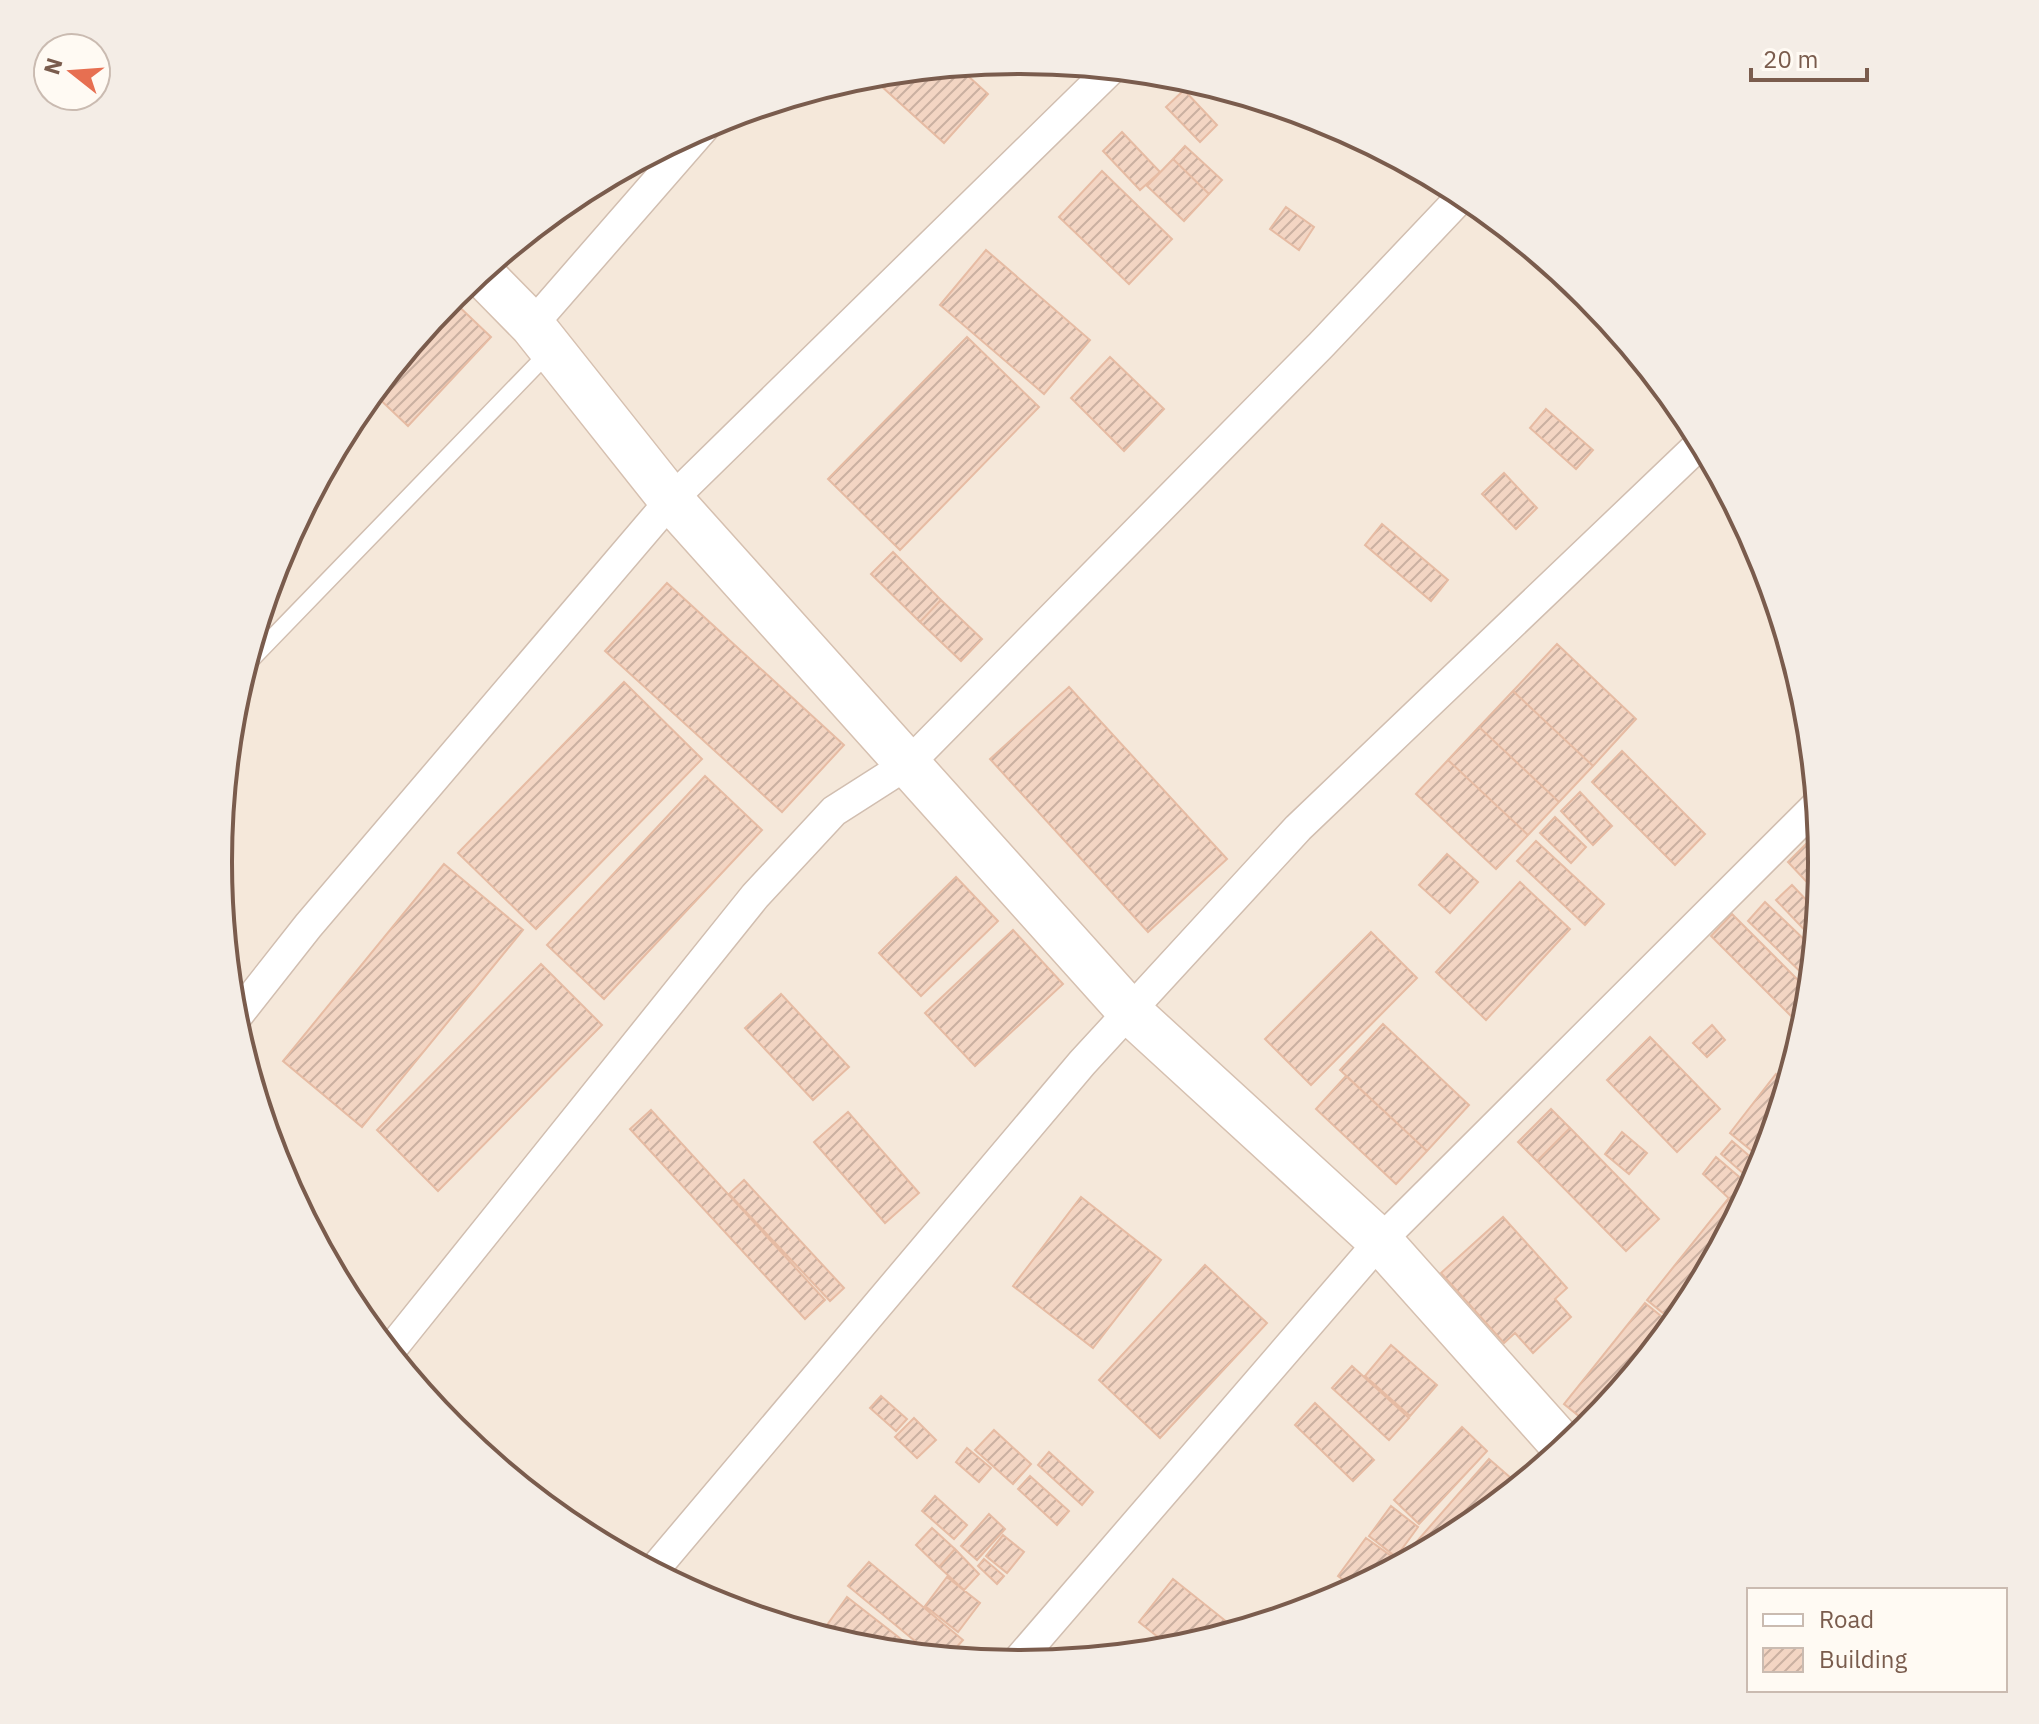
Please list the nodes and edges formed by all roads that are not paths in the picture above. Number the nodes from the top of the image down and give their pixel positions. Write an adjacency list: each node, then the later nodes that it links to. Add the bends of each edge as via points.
1 (1101, 79): 7 (street)
2 (690, 147): 5 (street)
3 (1454, 205): 9 (street)
4 (488, 281): 5 (street)
5 (542, 337): 7 (street); 8 (lane)
6 (1692, 452): 12 (street, via 1298,828)
7 (671, 500): 9 (street); 11 (street)
8 (261, 648)
9 (909, 763): 12 (street); 14 (street, via 834,811 755,896)
10 (1806, 816): 13 (street)
11 (245, 1006)
12 (1131, 1013): 13 (street); 16 (street, via 1082,1063)
13 (1380, 1241): 15 (street); 17 (street)
14 (396, 1344)
15 (1556, 1438)
16 (660, 1563)
17 (1027, 1650)

